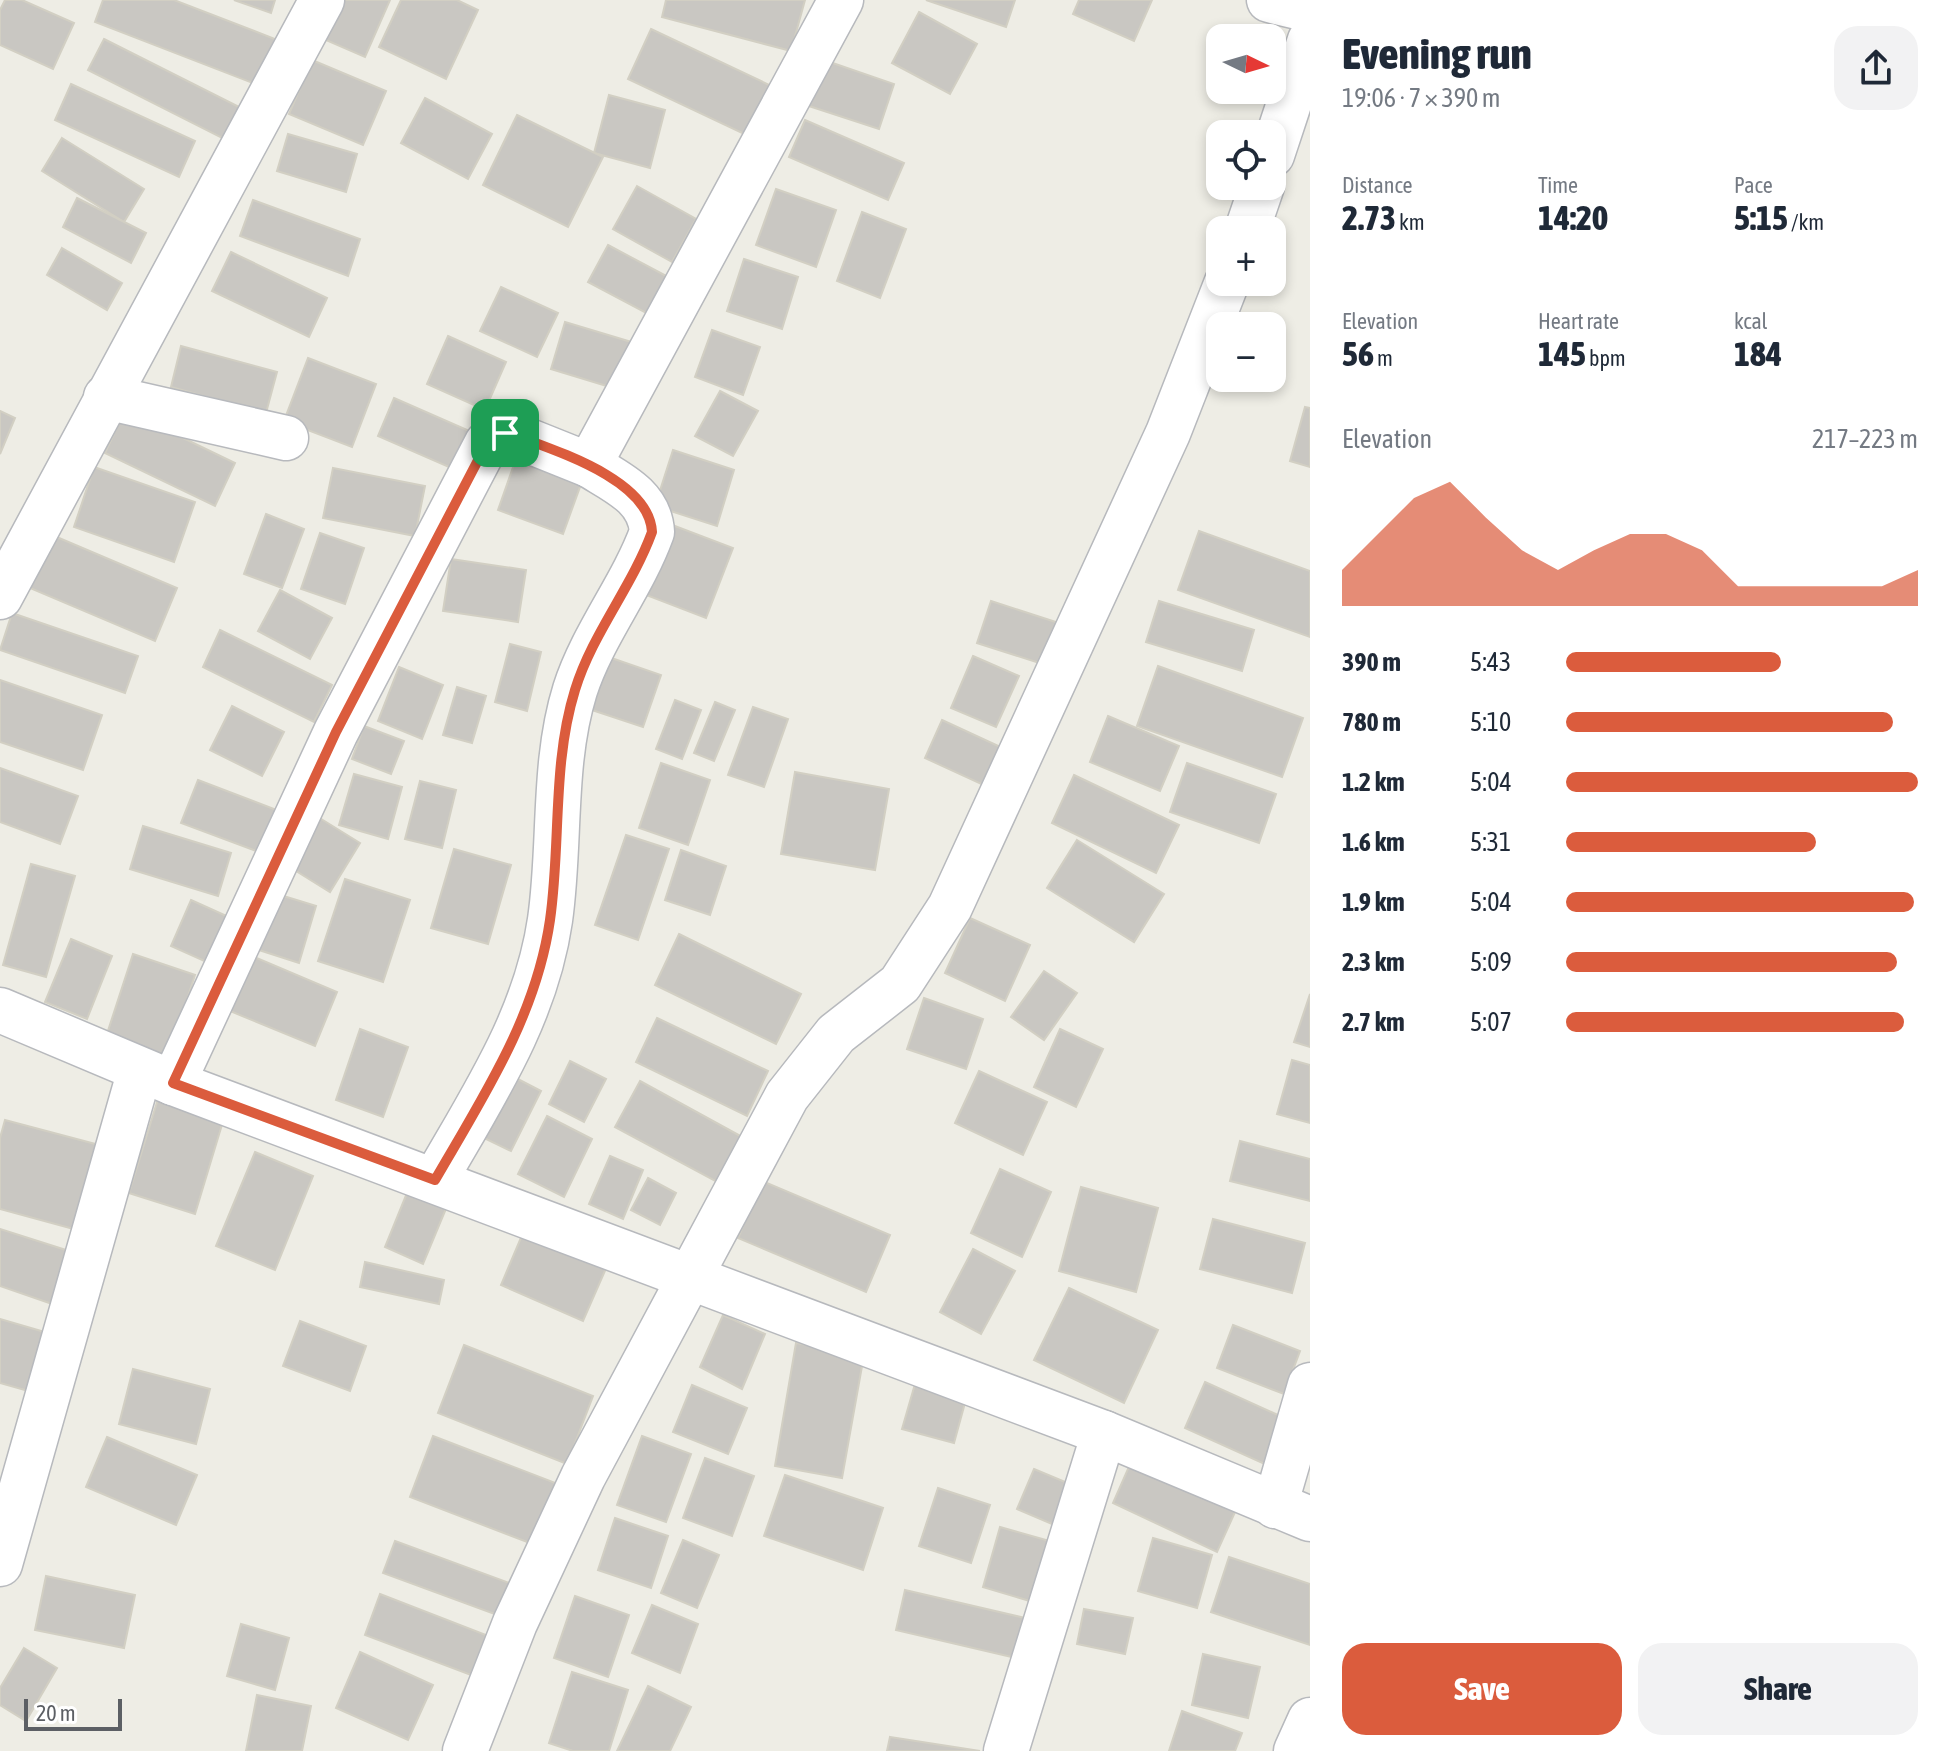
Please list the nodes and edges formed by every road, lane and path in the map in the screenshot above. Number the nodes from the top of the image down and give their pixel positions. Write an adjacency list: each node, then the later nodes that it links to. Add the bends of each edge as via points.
1 (322, 0): 8 (street)
2 (841, 0): 10 (street)
3 (1269, 0): 4 (street)
4 (1310, 10)
5 (1310, 40): 6 (street)
6 (1284, 120)
7 (1222, 296): 15 (street, via 1168,433 950,907 900,984 836,1034 787,1096)
8 (106, 397): 9 (street); 11 (street)
9 (286, 438)
10 (589, 465): 13 (street, via 509,433 497,433 487,443); 14 (street, via 645,504 652,532 574,691 558,802 550,918 521,1027)
11 (0, 597)
12 (0, 1010): 13 (street)
13 (157, 1076): 14 (street); 19 (street)
14 (435, 1180): 15 (street)
15 (689, 1275): 17 (street); 21 (street, via 583,1477 515,1623)
16 (1310, 1385): 18 (street)
17 (1104, 1433): 18 (street); 22 (street)
18 (1292, 1512)
19 (0, 1564)
20 (1310, 1720): 23 (street)
21 (465, 1751)
22 (1006, 1751)
23 (1296, 1751)

